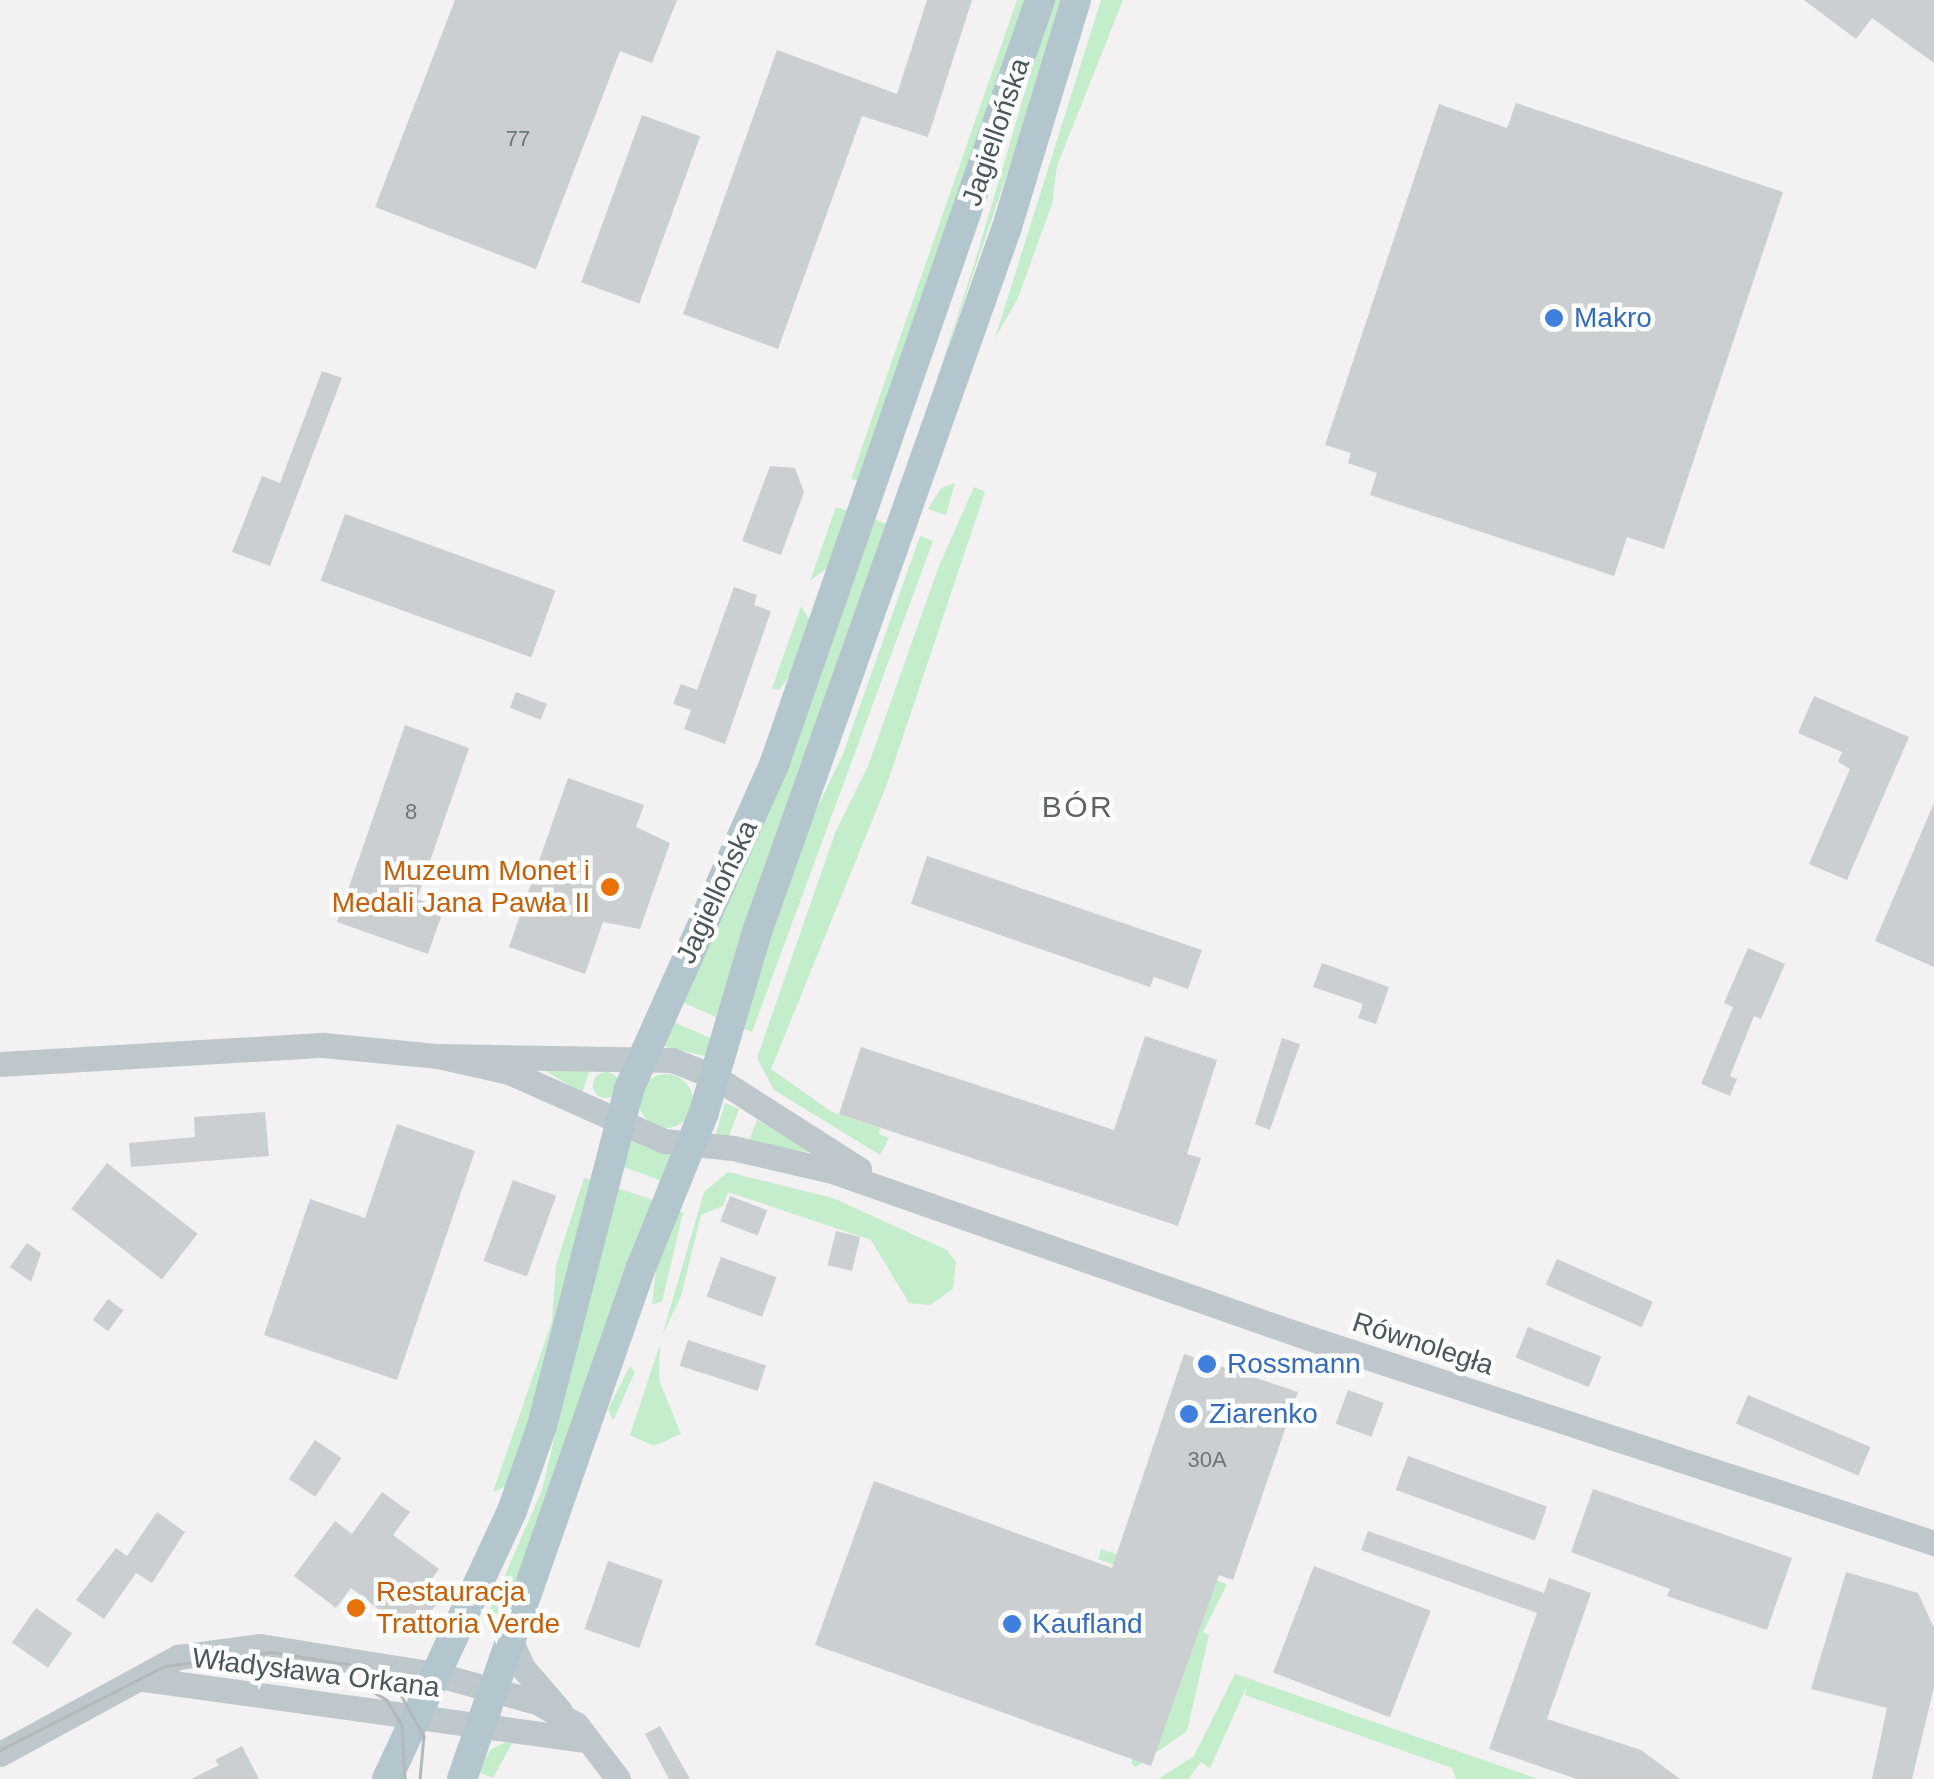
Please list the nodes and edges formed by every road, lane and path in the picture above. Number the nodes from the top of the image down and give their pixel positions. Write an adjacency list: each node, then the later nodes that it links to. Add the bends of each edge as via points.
1 (1040, 0): 4 (main road, Jagiellońska, via 775,762)
2 (1076, 0): 6 (main road, Jagiellońska, via 1007,227 765,911)
3 (438, 1056): 4 (street, Równoległa); 5 (street, via 324,1045); 7 (street, Równoległa, via 509,1072)
4 (641, 1058): 6 (street, Równoległa, via 672,1060); 7 (main road, Jagiellońska)
5 (0, 1064)
6 (715, 1077): 8 (main road, Jagiellońska); 9 (street, Równoległa)
7 (618, 1122): 8 (street, Równoległa, via 664,1141); 12 (main road, Jagiellońska, via 542,1426 512,1511)
8 (692, 1144): 9 (street, Równoległa, via 790,1159); 11 (main road, Jagiellońska, via 640,1270)
9 (896, 1192): 10 (street, Równoległa, via 1328,1344)
10 (1934, 1543)
11 (510, 1639): 14 (main road, Jagiellońska); 15 (street, via 524,1668)
12 (435, 1674): 13 (street, Władysława Orkana, via 260,1646 178,1657); 14 (street, Władysława Orkana); 16 (main road, Jagiellońska)
13 (144, 1679): 16 (street, Władysława Orkana); 19 (street, Władysława Orkana)
14 (494, 1689): 15 (street, Władysława Orkana); 17 (main road, Jagiellońska)
15 (560, 1711): 18 (street)
16 (416, 1714): 17 (street, Władysława Orkana); 20 (main road, Jagiellońska)
17 (482, 1723): 18 (street, Władysława Orkana); 21 (main road, Jagiellońska)
18 (589, 1741): 22 (street)
19 (0, 1754)
20 (387, 1779)
21 (462, 1779)
22 (618, 1779)

